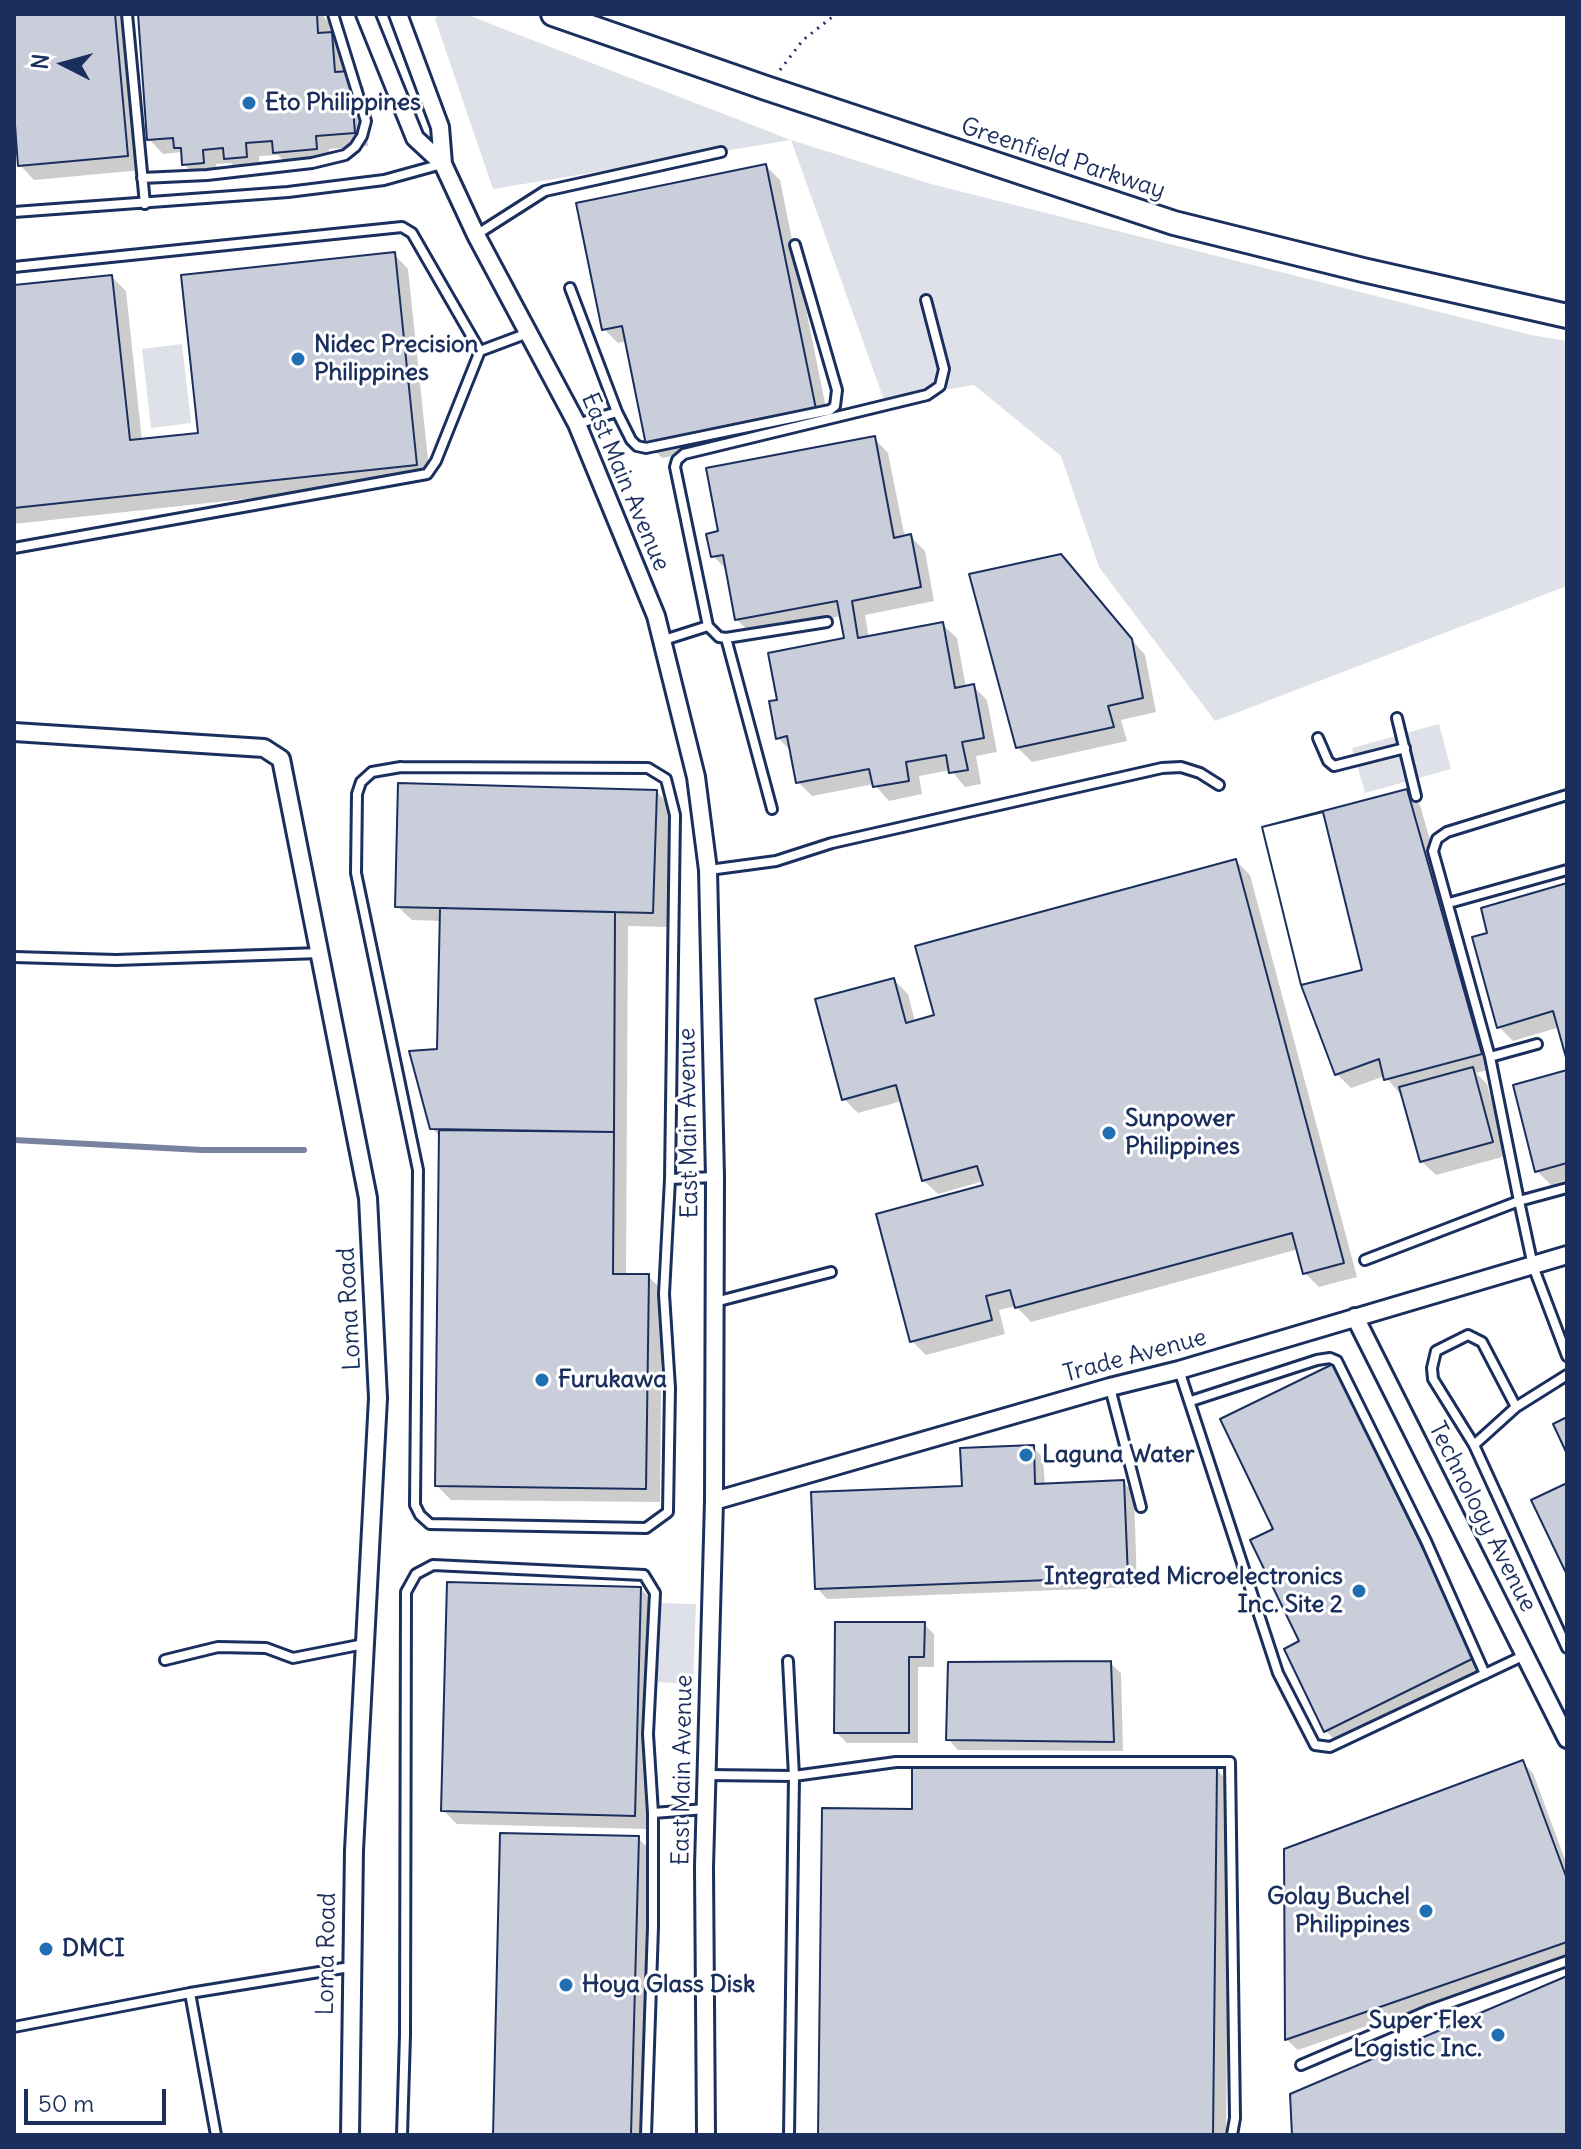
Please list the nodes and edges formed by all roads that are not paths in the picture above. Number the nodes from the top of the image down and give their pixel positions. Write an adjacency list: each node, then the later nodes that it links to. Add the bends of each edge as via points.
1 (127, 14): 8 (lane)
2 (333, 14): 8 (lane, via 366,121 355,147 345,155 312,163)
3 (365, 14): 7 (street, East Main Avenue, via 415,138)
4 (398, 14): 7 (street, East Main Avenue, via 440,127)
5 (553, 14): 16 (main road, Greenfield Parkway, via 1174,223)
6 (721, 152): 11 (lane, via 545,191)
7 (443, 164): 9 (lane, via 384,180); 11 (street, East Main Avenue)
8 (142, 178): 9 (lane)
9 (145, 204): 10 (lane)
10 (14, 212)
11 (476, 235): 17 (street, East Main Avenue)
12 (795, 245): 19 (lane, via 837,390 835,406 646,448 631,440)
13 (14, 267): 18 (lane, via 402,227 412,233)
14 (570, 288): 19 (lane)
15 (926, 300): 23 (lane, via 944,369 940,386 927,395 684,454 677,460)
16 (1567, 316)
17 (528, 333): 18 (lane); 20 (street, East Main Avenue)
18 (480, 351): 21 (lane, via 427,474)
19 (617, 412): 20 (lane)
20 (577, 424): 25 (street, East Main Avenue)
21 (14, 548)
22 (827, 622): 24 (lane)
23 (708, 626): 24 (lane); 25 (lane)
24 (726, 638): 33 (lane)
25 (664, 640): 34 (street, East Main Avenue, via 696,777)
26 (1397, 718): 29 (lane)
27 (14, 732): 37 (street, Loma Road, via 264,748 281,759)
28 (1318, 738): 29 (lane, via 1334,766)
29 (1405, 748): 32 (lane)
30 (1219, 785): 34 (lane, via 1181,767 1162,768 832,843 776,861)
31 (1567, 795): 36 (lane, via 1437,839 1433,851)
32 (1416, 796)
33 (772, 809)
34 (708, 870): 41 (street, East Main Avenue)
35 (1567, 870): 36 (lane)
36 (1449, 903): 40 (lane)
37 (321, 953): 38 (lane, via 116,960); 62 (street, Loma Road, via 368,1198 378,1398)
38 (14, 957)
39 (1537, 1044): 40 (lane)
40 (1490, 1057): 44 (lane)
41 (715, 1177): 42 (lane); 49 (street, East Main Avenue)
42 (670, 1179): 42 (lane, via 664,1294 670,1388 668,1512 646,1528 430,1524 415,1505 418,1170 356,873 357,794 372,772 401,767 648,768 666,779 675,815)
43 (1567, 1188): 44 (lane)
44 (1519, 1201): 46 (lane); 47 (lane)
45 (1567, 1255): 47 (street, Trade Avenue)
46 (1365, 1260)
47 (1533, 1266): 50 (street, Trade Avenue); 52 (lane)
48 (831, 1272): 49 (lane)
49 (715, 1303): 60 (street, East Main Avenue)
50 (1355, 1317): 54 (street, Trade Avenue); 64 (street, Technology Avenue)
51 (1567, 1327): 52 (lane)
52 (1558, 1332): 53 (lane)
53 (1567, 1356)
54 (1179, 1370): 56 (street, Trade Avenue); 57 (lane)
55 (1567, 1375): 58 (lane)
56 (1110, 1387): 60 (street, Trade Avenue); 61 (lane)
57 (1191, 1401): 67 (lane, via 1317,1360 1337,1361); 67 (lane, via 1278,1673 1315,1745 1330,1747)
58 (1516, 1407): 59 (lane); 59 (lane, via 1482,1342 1468,1335 1436,1351 1433,1379)
59 (1474, 1445): 63 (lane)
60 (714, 1501): 69 (street, East Main Avenue)
61 (1141, 1507)
62 (365, 1644): 65 (lane, via 293,1658 266,1648 218,1647); 74 (street, Loma Road)
63 (1567, 1648)
64 (1525, 1655): 67 (lane); 68 (street, Technology Avenue)
65 (165, 1660)
66 (788, 1661): 70 (lane)
67 (1485, 1674)
68 (1567, 1739)
69 (707, 1775): 70 (lane); 71 (street, East Main Avenue)
70 (794, 1776): 83 (lane); 84 (lane, via 896,1762 1230,1762)
71 (706, 1809): 72 (lane); 82 (street, East Main Avenue)
72 (653, 1813): 80 (lane, via 648,1734 655,1593 644,1575 433,1565 416,1574 406,1592); 81 (lane)
73 (1567, 1961): 77 (lane, via 1430,2010)
74 (350, 1967): 75 (lane); 79 (street, Loma Road)
75 (190, 1993): 76 (lane); 78 (lane)
76 (14, 2027)
77 (1301, 2065)
78 (216, 2135)
79 (350, 2135)
80 (402, 2135)
81 (646, 2135)
82 (706, 2135)
83 (789, 2135)
84 (1232, 2135)

